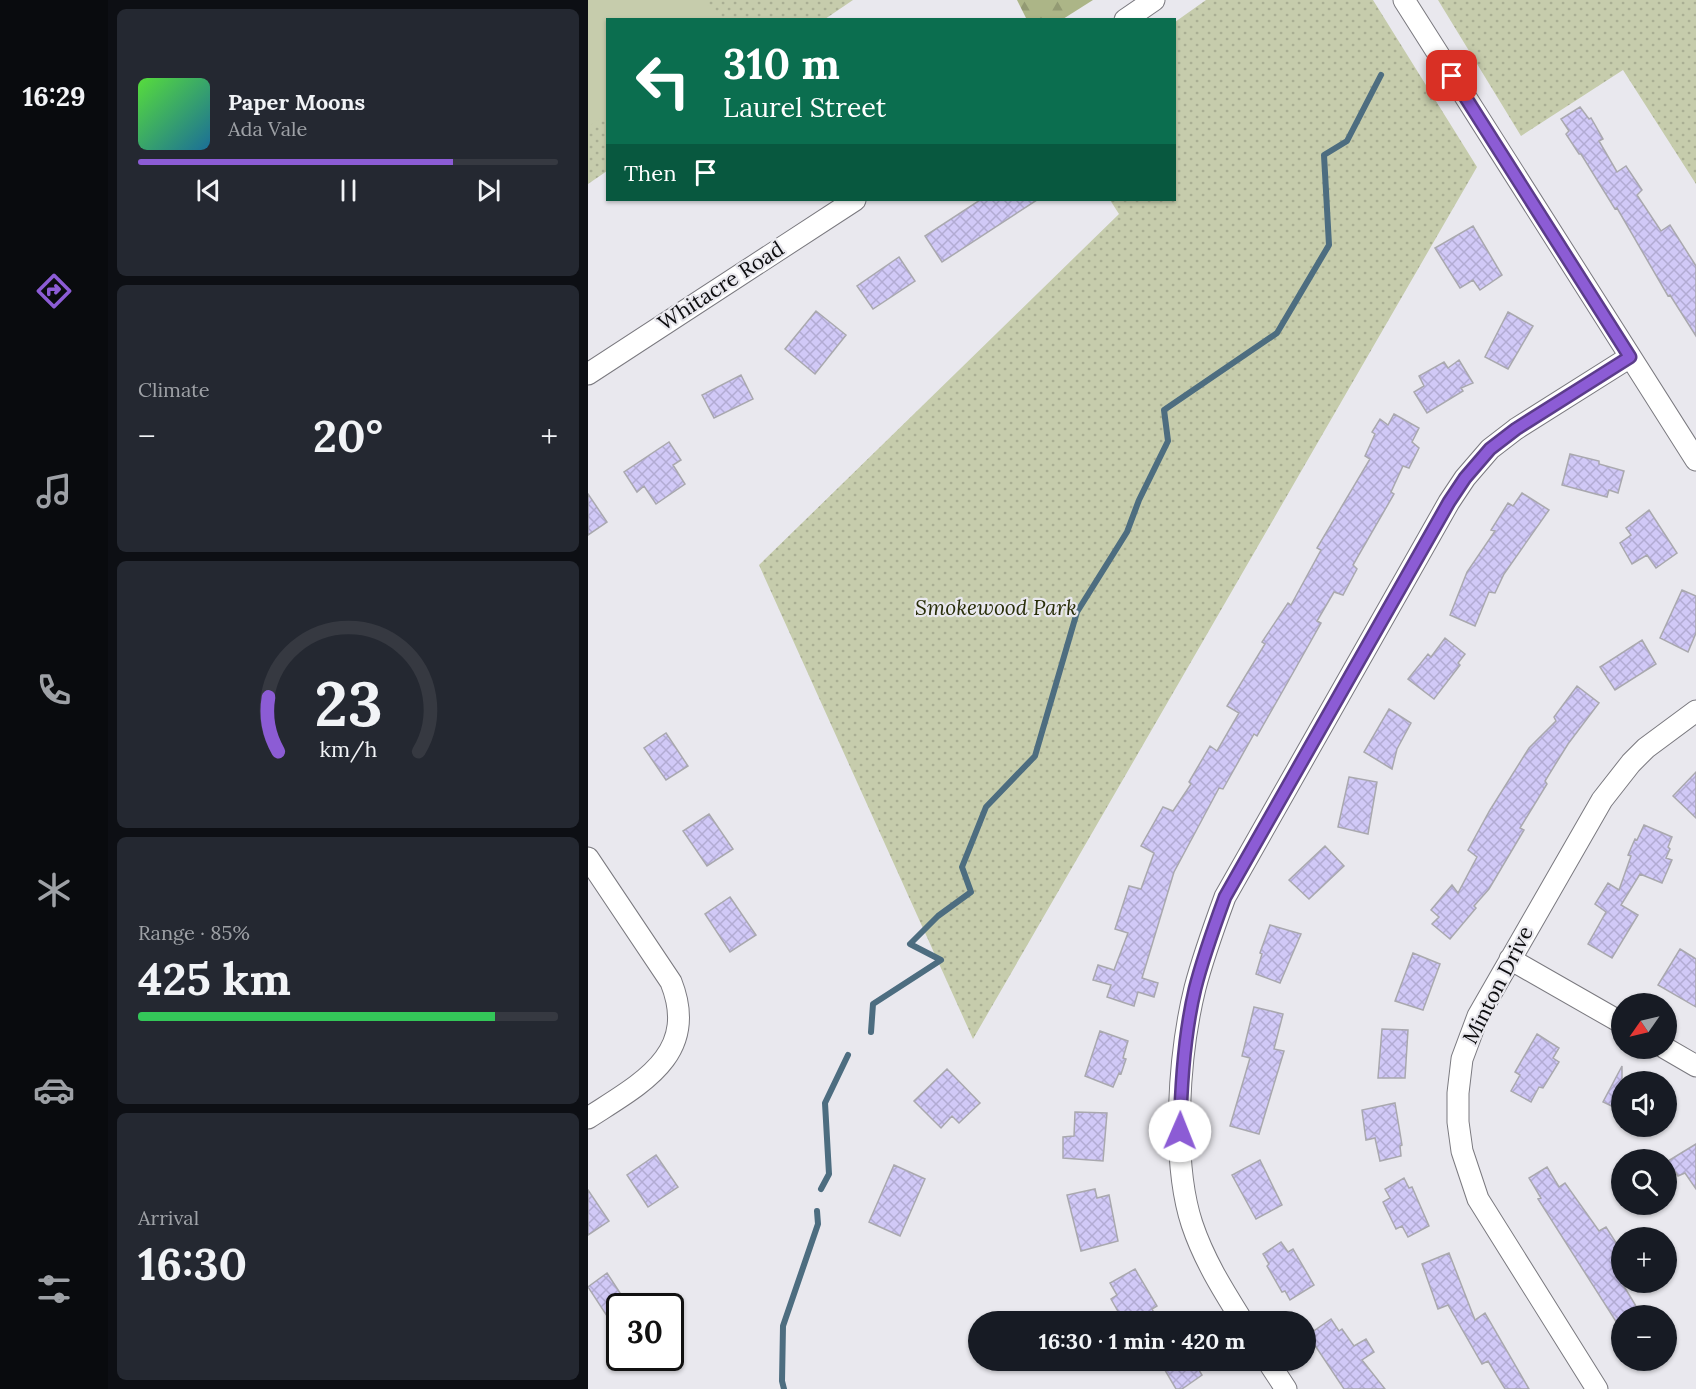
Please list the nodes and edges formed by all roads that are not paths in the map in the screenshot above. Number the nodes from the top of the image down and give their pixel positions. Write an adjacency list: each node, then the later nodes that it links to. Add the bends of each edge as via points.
1 (1154, 0): 3 (street)
2 (1404, 0): 5 (street)
3 (1128, 18)
4 (853, 201): 6 (street, Whitacre Road)
5 (1630, 357): 7 (street); 15 (street, via 1516,429 1490,449 1465,478 1225,897 1195,990 1186,1036 1180,1149 1183,1186 1192,1222 1204,1256)
6 (588, 374)
7 (1696, 460)
8 (1696, 711): 10 (street, Minton Drive, via 1646,748 1602,800)
9 (588, 858): 14 (street, via 671,982 680,1015 672,1050 656,1070)
10 (1510, 959): 11 (street); 18 (street, Minton Drive, via 1478,1016 1462,1059 1458,1122 1462,1151 1478,1199 1492,1224)
11 (1611, 1017)
12 (1677, 1055): 13 (street)
13 (1696, 1066)
14 (588, 1118)
15 (1236, 1311)
16 (1275, 1371): 17 (street)
17 (1286, 1389)
18 (1597, 1389)

